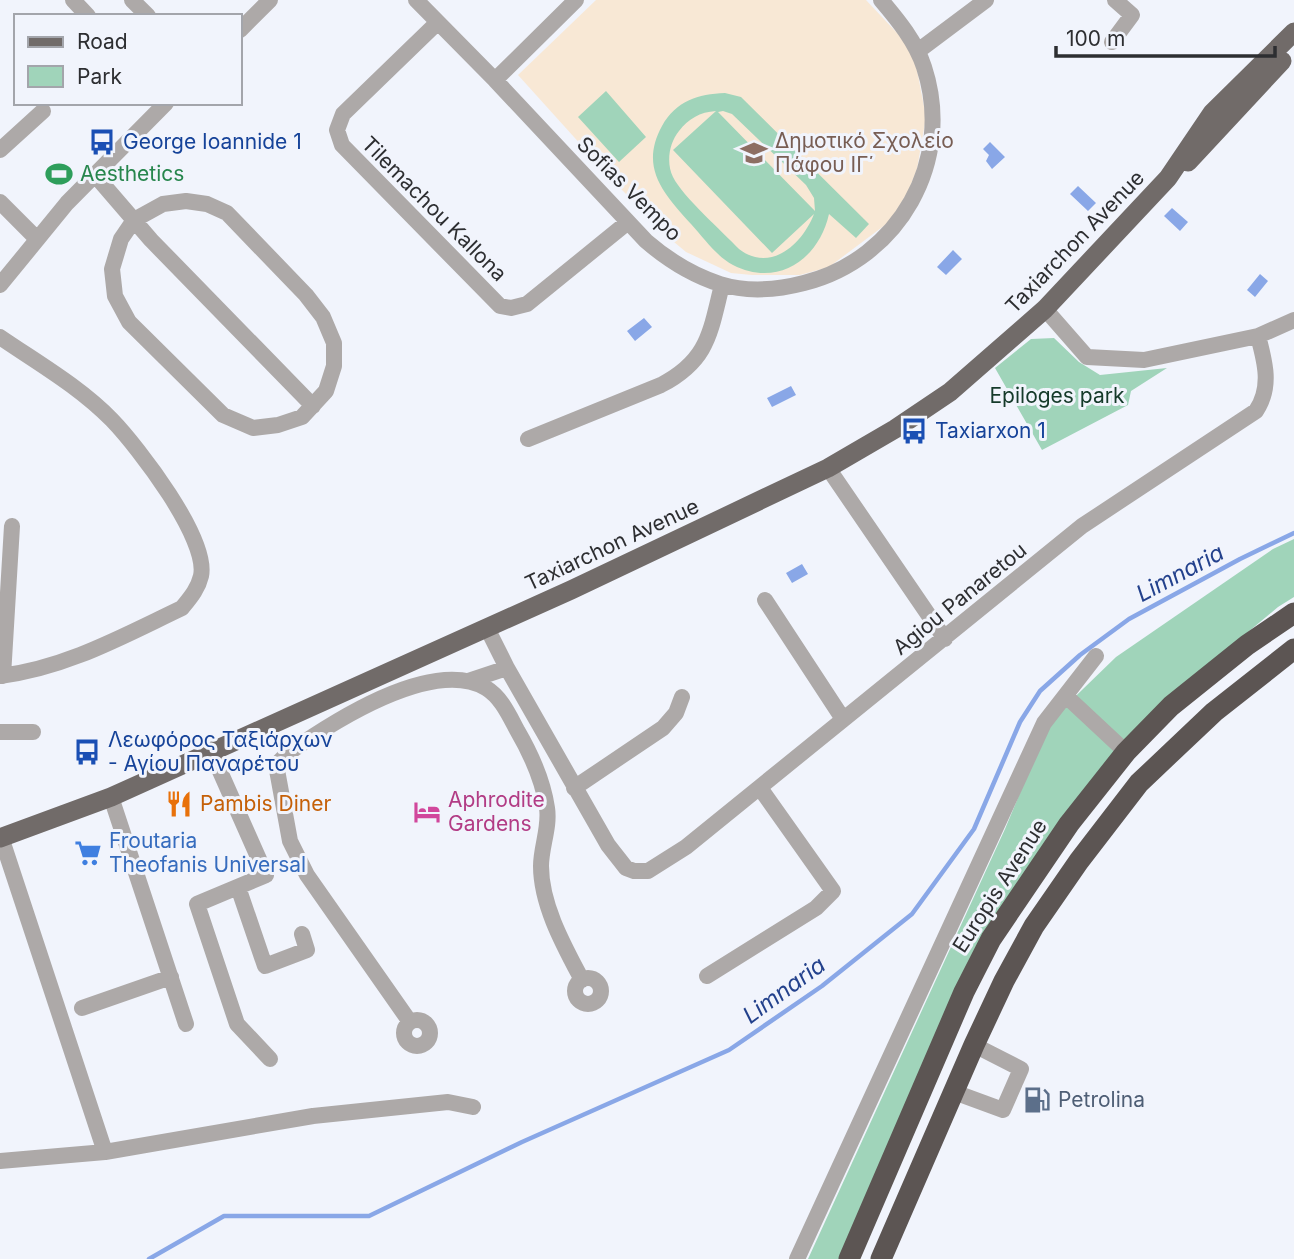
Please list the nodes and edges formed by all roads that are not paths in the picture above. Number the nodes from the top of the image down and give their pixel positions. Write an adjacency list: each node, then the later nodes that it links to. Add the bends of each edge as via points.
1 (73, 0): 8 (street)
2 (270, 0): 10 (street)
3 (416, 0): 9 (street, Sofias Vempo)
4 (576, 0): 15 (street)
5 (881, 0): 14 (street, Sofias Vempo)
6 (986, 0): 14 (street)
7 (1115, 0): 12 (street, via 1132,15)
8 (86, 14)
9 (437, 23): 15 (street, Sofias Vempo); 23 (street, Tilemachou Kallona, via 343,114 337,130 342,145 505,308 527,304)
10 (242, 28)
11 (1294, 32): 20 (main road, Taxiarchon Avenue, via 1212,113)
12 (1112, 42)
13 (1294, 48): 20 (main road, Taxiarchon Avenue, via 1200,151)
14 (918, 51): 26 (street, Sofias Vempo, via 930,90 932,139 922,178 900,222 870,251 832,275 769,289)
15 (495, 80): 23 (street, Sofias Vempo)
16 (164, 105): 19 (street)
17 (43, 111): 18 (street)
18 (0, 150)
19 (94, 175): 22 (street); 24 (street)
20 (1168, 178): 27 (main road, Taxiarchon Avenue)
21 (0, 202): 24 (street)
22 (134, 220): 31 (street); 31 (street, via 163,204 208,204 227,213 271,257 323,317 334,343 334,366 326,391); 31 (street, via 121,239 112,269 115,296 129,322 223,415 253,428 278,425 302,416)
23 (628, 222): 26 (street, Sofias Vempo, via 666,258)
24 (36, 238): 25 (street)
25 (0, 285)
26 (722, 285): 32 (street, via 710,335 682,374)
27 (1045, 309): 29 (street, via 1087,357 1144,360); 33 (main road, Taxiarchon Avenue, via 950,393)
28 (1294, 320): 29 (street)
29 (1258, 336): 38 (street, Agiou Panaretou, via 1266,387 1256,411 1082,526)
30 (0, 337): 42 (street, via 112,420 156,473 191,532 200,552 201,574 194,594 182,608 79,657)
31 (313, 406)
32 (528, 439)
33 (828, 468): 37 (main road, Taxiarchon Avenue); 38 (street)
34 (12, 526): 42 (street)
35 (765, 600): 46 (street)
36 (1294, 613): 50 (highway, Europis Avenue, via 1171,706)
37 (487, 628): 41 (street); 49 (main road, Taxiarchon Avenue)
38 (945, 639): 46 (street, Agiou Panaretou)
39 (1294, 649): 63 (highway, via 1214,712 1139,783 1034,926)
40 (1096, 656): 44 (street)
41 (507, 668): 43 (street); 51 (street)
42 (1, 676)
43 (468, 681): 59 (street, via 494,694 531,755 548,812 542,848 543,888); 61 (street, via 405,689 377,702 312,737 279,762 277,770 290,841 307,875)
44 (1066, 696): 50 (street); 69 (street, via 1044,723)
45 (682, 697): 51 (street, via 663,728)
46 (843, 719): 52 (street, Agiou Panaretou)
47 (0, 732): 48 (street)
48 (33, 732)
49 (211, 751): 53 (main road, Taxiarchon Avenue); 55 (street, via 266,875)
50 (1126, 752): 70 (highway, Europis Avenue, via 1069,824 991,939)
51 (575, 788): 52 (street, Agiou Panaretou, via 608,845 626,868 634,871 648,871 686,847)
52 (761, 788): 57 (street, via 833,891 817,908)
53 (111, 797): 54 (main road, Taxiarchon Avenue); 58 (street)
54 (1, 838): 67 (street)
55 (238, 887): 56 (street, via 265,965 307,950); 64 (street, via 197,904 237,1024)
56 (302, 934)
57 (707, 976)
58 (171, 977): 60 (street); 62 (street)
59 (582, 980)
60 (82, 1008)
61 (410, 1023)
62 (186, 1024)
63 (974, 1045): 65 (highway); 65 (street, via 1021,1069 1003,1110)
64 (270, 1059)
65 (954, 1092): 71 (highway)
66 (473, 1107): 67 (street, via 448,1102 313,1116)
67 (105, 1152): 68 (street)
68 (0, 1161)
69 (797, 1259)
70 (849, 1259)
71 (881, 1259)

